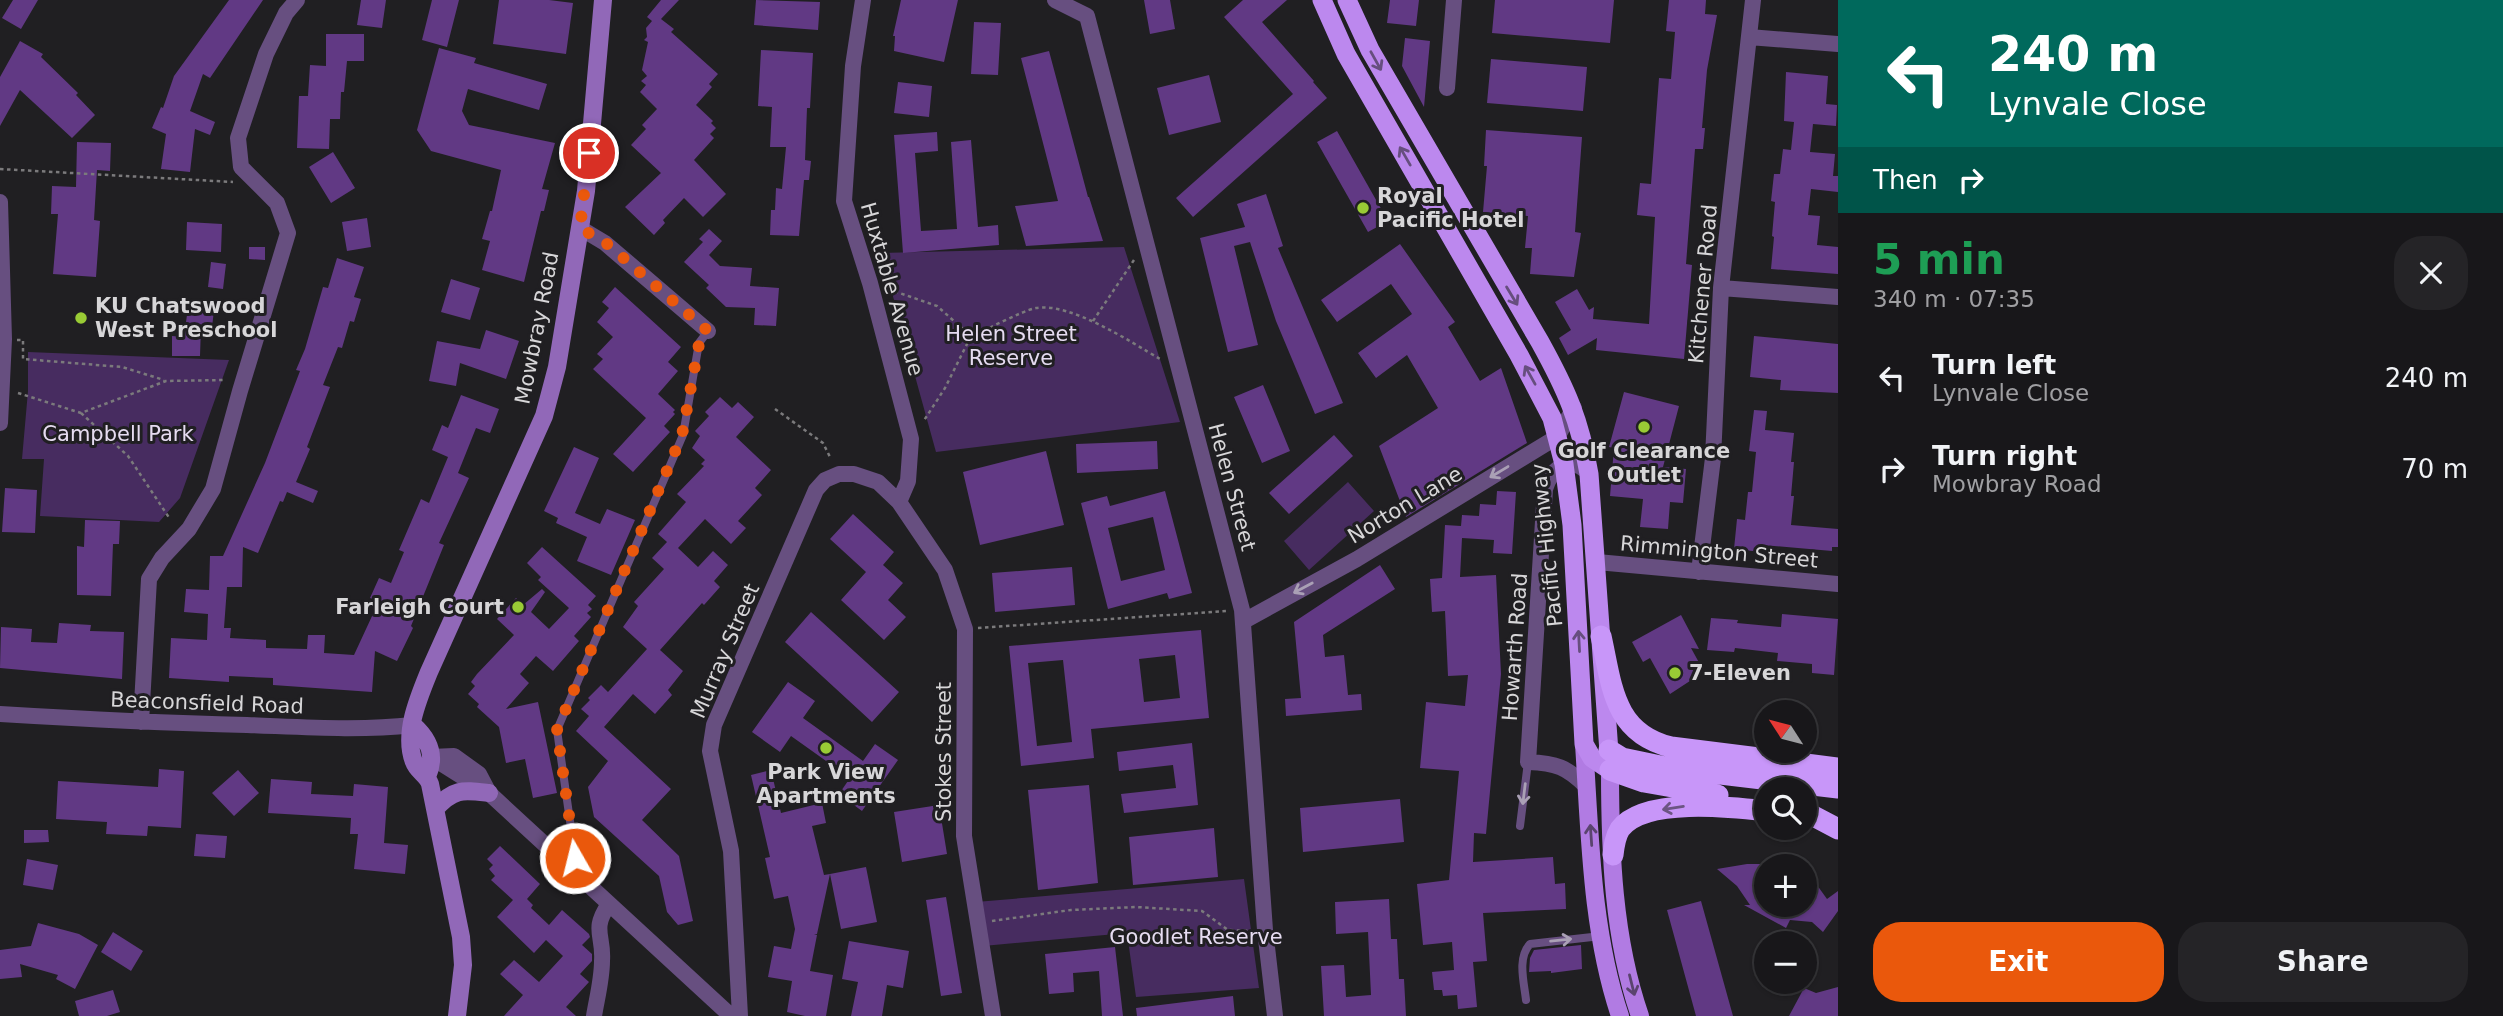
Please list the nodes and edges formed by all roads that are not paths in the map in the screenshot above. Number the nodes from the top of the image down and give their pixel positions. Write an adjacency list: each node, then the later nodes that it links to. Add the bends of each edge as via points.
1 (297, 0): 31 (street, via 266,54 238,138 241,167 277,203 288,233 213,489 189,529 149,579)
2 (603, 0): 13 (main road, Mowbray Road)
3 (863, 0): 23 (street, Huxtable Avenue, via 853,66 844,201 911,439 908,481)
4 (1055, 0): 27 (street, Helen Street, via 1087,16)
5 (1322, 0): 20 (highway, Pacific Highway, one-way to 5, via 1542,396 1346,54)
6 (1347, 0): 18 (highway, one-way to 18, via 1370,50)
7 (1454, 0): 11 (street)
8 (1753, 0): 9 (street, Kitchener Road)
9 (1749, 37): 10 (street); 14 (street, Kitchener Road)
10 (1838, 44)
11 (1447, 88)
12 (0, 202): 17 (street)
13 (580, 228): 16 (street, via 606,243); 32 (main road, Mowbray Road, via 557,367 544,416 429,672)
14 (1721, 288): 15 (street); 25 (street, Kitchener Road, via 1713,458)
15 (1838, 297)
16 (708, 331): 50 (lane, via 699,344 682,435 557,730)
17 (1, 387): 19 (street)
18 (1574, 408): 20 (street, Norton Lane); 22 (highway)
19 (0, 423)
20 (1557, 437): 21 (highway, Pacific Highway); 27 (street, Norton Lane, one-way to 27, via 1357,559)
21 (1564, 464): 22 (street, via 1578,465); 29 (highway, Pacific Highway, one-way to 21, via 1572,525); 36 (street, Howarth Road, via 1549,477 1545,489)
22 (1589, 474): 24 (highway)
23 (899, 502): 57 (street, Murray Street, via 878,482 854,474 839,474 816,490 714,725 710,751 731,852); 58 (street, Stokes Street, via 945,570 965,629 964,836)
24 (1597, 562): 25 (street, Rimmington Street); 28 (highway)
25 (1699, 572): 26 (street, Rimmington Street)
26 (1838, 584)
27 (1243, 615): 59 (street, Helen Street)
28 (1601, 636): 35 (highway); 37 (highway, via 1620,711 1634,729 1652,741)
29 (1582, 709): 33 (highway, Pacific Highway); 35 (highway)
30 (0, 714): 31 (street, Beaconsfield Road)
31 (141, 722): 32 (street, Beaconsfield Road, via 340,729)
32 (413, 724): 34 (main road, via 429,744); 38 (main road, Mowbray Road, via 412,756)
33 (1584, 744): 35 (highway, via 1592,758); 39 (main road, Pacific Highway)
34 (431, 757): 38 (main road, Mowbray Road); 41 (street, via 454,756 479,774)
35 (1609, 760): 40 (highway); 42 (highway, via 1644,782); 49 (main road)
36 (1528, 762): 39 (street, via 1565,768); 47 (lane, Howarth Road, one-way to 47)
37 (1838, 768)
38 (427, 778): 43 (main road, Mowbray Road)
39 (1587, 787): 52 (main road, Pacific Highway, one-way to 39)
40 (1838, 788)
41 (489, 793): 43 (main road, via 453,793); 50 (street)
42 (1754, 799)
43 (435, 809): 54 (main road, Mowbray Road, via 461,937)
44 (1754, 810): 49 (highway, one-way to 49, via 1691,806 1646,813 1621,828)
45 (1817, 818): 48 (highway)
46 (1817, 822): 48 (highway)
47 (1520, 826)
48 (1838, 829)
49 (1613, 855): 61 (main road, one-way to 61, via 1619,932)
50 (577, 873): 51 (street)
51 (609, 904): 55 (street, via 600,917 603,960); 56 (street)
52 (1602, 936): 53 (lane, one-way to 52, via 1522,958 1530,944); 60 (main road, Pacific Highway)
53 (1526, 1000)
54 (457, 1016)
55 (594, 1016)
56 (731, 1016)
57 (740, 1016)
58 (993, 1016)
59 (1275, 1016)
60 (1620, 1016)
61 (1640, 1016)

